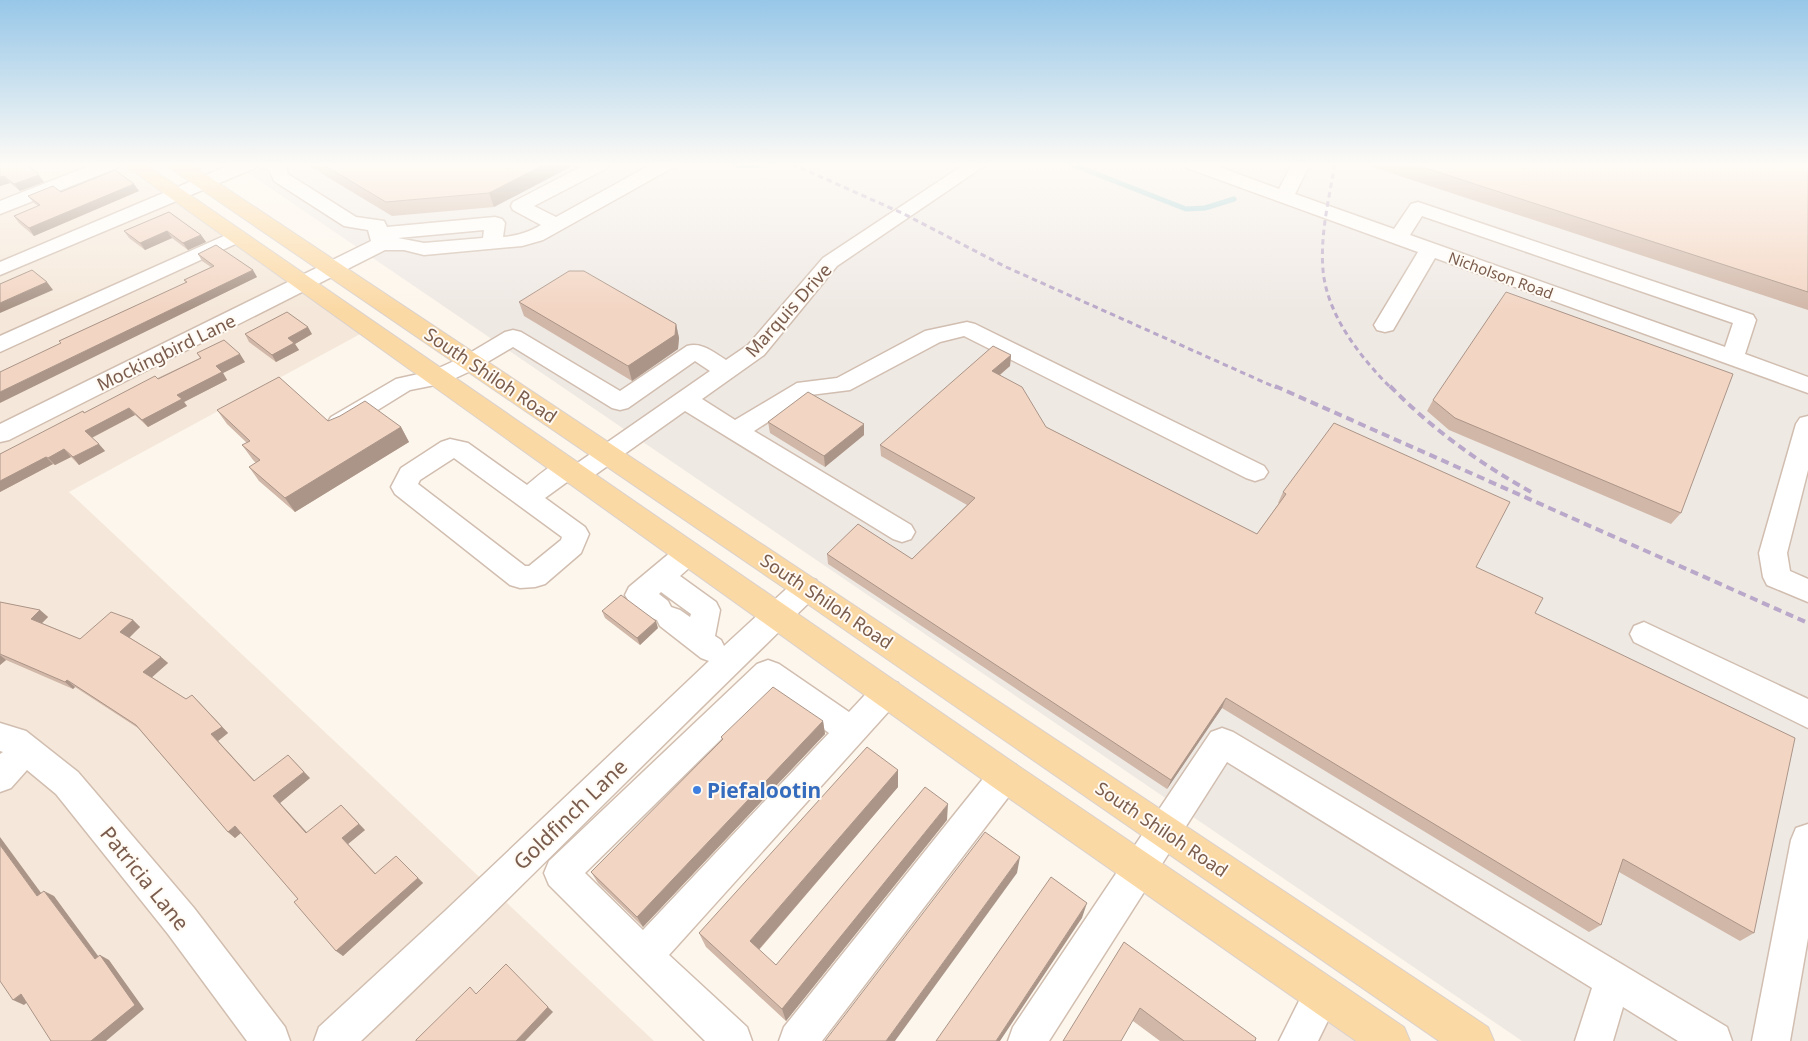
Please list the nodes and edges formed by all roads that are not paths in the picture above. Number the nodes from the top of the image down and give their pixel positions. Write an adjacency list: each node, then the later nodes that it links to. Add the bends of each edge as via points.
1 (133, 213): 16 (street)
2 (200, 213): 12 (main road, South Shiloh Road)
3 (249, 213): 17 (main road, South Shiloh Road)
4 (336, 213): 14 (street, via 351,222 377,226)
5 (532, 213): 11 (street)
6 (578, 213): 11 (street)
7 (905, 213): 23 (street, Marquis Drive, via 830,262 756,350)
8 (1327, 213): 13 (street, Nicholson Road)
9 (1415, 213): 13 (street)
10 (1431, 213): 21 (street, via 1745,320)
11 (556, 225): 14 (street, via 536,236 515,242 424,249)
12 (235, 237): 18 (main road, South Shiloh Road); 20 (street)
13 (1398, 238): 15 (street, Nicholson Road)
14 (380, 239): 17 (street, Mockingbird Lane)
15 (1430, 250): 19 (street); 21 (street, Nicholson Road)
16 (0, 269)
17 (332, 269): 18 (street, Mockingbird Lane); 22 (main road, South Shiloh Road)
18 (302, 284): 24 (main road, South Shiloh Road); 30 (street, Mockingbird Lane)
19 (1385, 325)
20 (0, 345)
21 (1733, 358): 25 (street, Nicholson Road)
22 (471, 362): 23 (street, via 513,337 620,402 695,351); 24 (street); 31 (main road, South Shiloh Road)
23 (727, 371): 26 (street, Marquis Drive)
24 (437, 378): 27 (street, via 404,384); 32 (main road, South Shiloh Road)
25 (1808, 385)
26 (685, 400): 29 (street); 31 (street, Marquis Drive)
27 (338, 423)
28 (1808, 424): 39 (street, via 1773,553 1777,577)
29 (735, 431): 33 (street, via 805,388 842,385 933,336 967,329); 35 (street)
30 (0, 434)
31 (607, 454): 32 (street, Marquis Drive); 38 (main road, South Shiloh Road)
32 (571, 472): 34 (street, Marquis Drive); 36 (main road, South Shiloh Road)
33 (1255, 472)
34 (527, 498): 34 (street, via 459,449 450,448 410,474 404,487 520,577 535,576 572,546 576,534)
35 (902, 532)
36 (687, 554): 37 (street); 40 (main road, South Shiloh Road)
37 (660, 577): 42 (street, via 706,610); 42 (street, via 639,595)
38 (806, 588): 40 (street, Goldfinch Lane); 50 (main road, South Shiloh Road)
39 (1808, 591)
40 (777, 616): 43 (street, Goldfinch Lane); 44 (main road, South Shiloh Road)
41 (1644, 634): 45 (street)
42 (700, 640): 43 (street)
43 (728, 662): 52 (street, Goldfinch Lane)
44 (887, 692): 46 (street); 49 (main road, South Shiloh Road)
45 (1808, 714)
46 (851, 731): 54 (street, via 768,673); 55 (street)
47 (12, 743): 48 (street); 58 (street, Patricia Lane, via 67,783 181,921)
48 (0, 776)
49 (1005, 776): 53 (main road, South Shiloh Road); 61 (street)
50 (1164, 830): 53 (street); 56 (street, via 1222,742); 65 (main road, South Shiloh Road)
51 (1808, 840): 68 (street)
52 (532, 851): 54 (street); 59 (street, Goldfinch Lane)
53 (1140, 868): 57 (main road, South Shiloh Road); 62 (street)
54 (561, 873): 55 (street)
55 (644, 956): 60 (street)
56 (1613, 980): 66 (street); 67 (street)
57 (1322, 994): 63 (street); 64 (main road, South Shiloh Road)
58 (271, 1041)
59 (333, 1041)
60 (733, 1041)
61 (798, 1041)
62 (1027, 1041)
63 (1298, 1041)
64 (1390, 1041)
65 (1474, 1041)
66 (1594, 1041)
67 (1714, 1041)
68 (1771, 1041)

